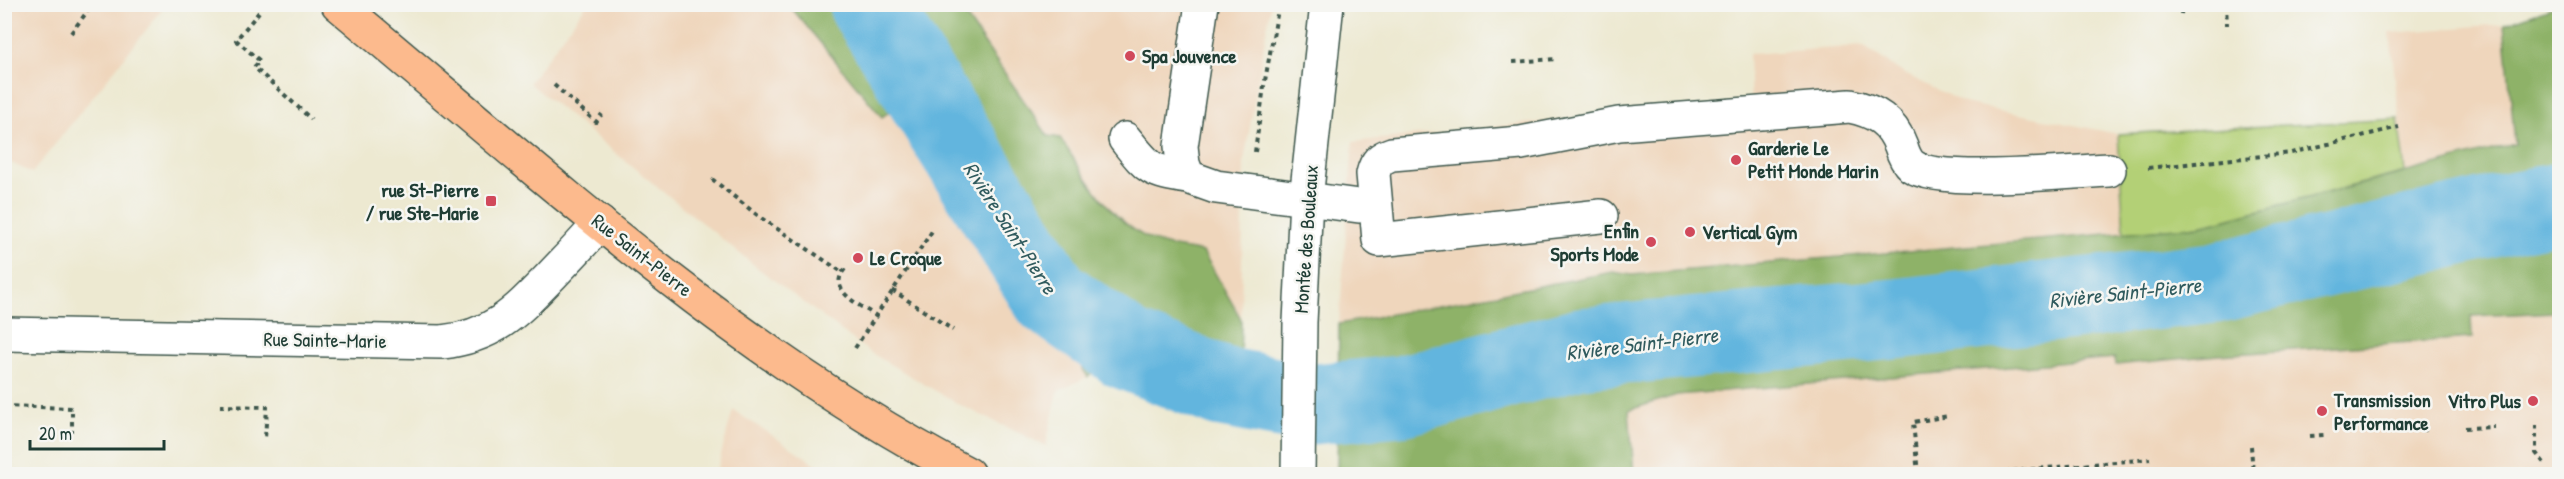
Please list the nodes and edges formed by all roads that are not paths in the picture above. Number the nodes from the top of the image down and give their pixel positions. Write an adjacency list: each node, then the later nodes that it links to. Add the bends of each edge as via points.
1 (338, 4): 10 (main road, Rue Saint-Pierre)
2 (1202, 4): 6 (street, via 1182,146)
3 (1327, 4): 7 (street, Montée des Bouleaux)
4 (1125, 139): 6 (street, via 1146,166)
5 (2109, 170): 8 (street, via 1956,176 1919,170 1909,164 1885,119 1867,109 1850,106 1619,123 1521,143 1392,154 1376,164)
6 (1188, 177): 7 (street, via 1216,187)
7 (1306, 199): 8 (street, via 1359,206); 13 (street, Montée des Bouleaux)
8 (1376, 204): 9 (street, via 1379,240)
9 (1601, 216)
10 (600, 223): 11 (street, Rue Sainte-Marie, via 514,314 489,330 460,340); 12 (main road, Rue Saint-Pierre, via 790,368 866,418)
11 (4, 334)
12 (968, 474)
13 (1298, 474)

